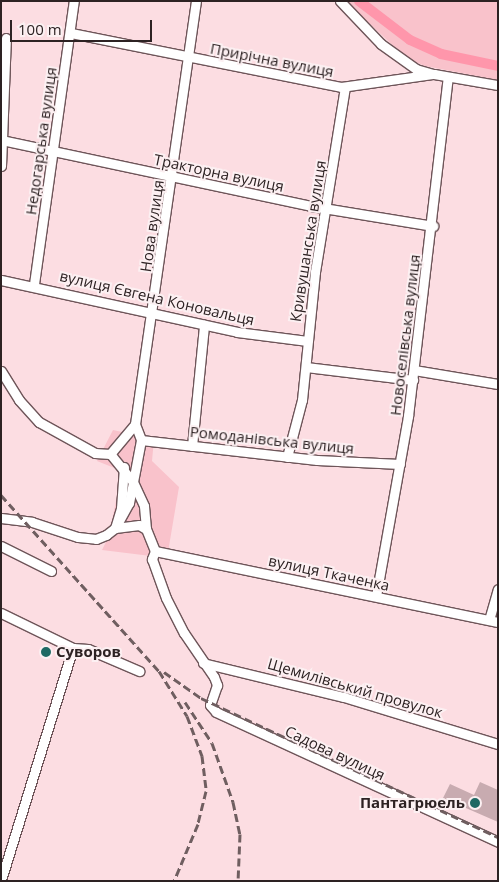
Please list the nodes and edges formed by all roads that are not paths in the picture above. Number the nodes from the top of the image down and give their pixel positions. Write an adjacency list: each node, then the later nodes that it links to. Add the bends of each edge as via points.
1 (74, 1): 4 (street, Недогарська вулиця)
2 (196, 1): 6 (street, Нова вулиця)
3 (340, 1): 7 (street, via 381,44 416,69)
4 (71, 33): 6 (street, Прирічна вулиця); 12 (street, Недогарська вулиця)
5 (6, 38): 11 (street)
6 (187, 56): 10 (street, Прирічна вулиця); 14 (street, Нова вулиця)
7 (434, 74): 8 (street, Прирічна вулиця); 10 (street, Прирічна вулиця)
8 (448, 77): 9 (street, Прирічна вулиця); 16 (street, Новоселівська вулиця)
9 (498, 84)
10 (345, 87): 15 (street, Кривушанська вулиця)
11 (2, 140): 12 (street, Тракторна вулиця); 13 (street)
12 (54, 152): 14 (street, Тракторна вулиця); 18 (street, Недогарська вулиця)
13 (1, 166)
14 (173, 178): 15 (street, Тракторна вулиця); 19 (street, Нова вулиця)
15 (326, 209): 16 (street, Тракторна вулиця); 21 (street, Кривушанська вулиця)
16 (432, 226): 23 (street, Новоселівська вулиця)
17 (1, 280): 18 (street, вулиця Євгена Коновальця)
18 (34, 284): 19 (street, вулиця Євгена Коновальця)
19 (153, 314): 20 (street, вулиця Євгена Коновальця); 27 (street, Нова вулиця)
20 (204, 325): 21 (street, вулиця Євгена Коновальця); 29 (street)
21 (307, 341): 22 (street, Кривушанська вулиця)
22 (306, 367): 25 (street); 31 (street, Кривушанська вулиця)
23 (414, 370): 25 (street, Новоселівська вулиця); 26 (street)
24 (1, 371): 30 (street, via 19,400 40,422 94,454)
25 (413, 380): 32 (street, Новоселівська вулиця)
26 (497, 381)
27 (135, 424): 28 (street, Нова вулиця); 30 (street)
28 (141, 440): 29 (street, Ромоданівська вулиця); 34 (street)
29 (192, 446): 31 (street, Ромоданівська вулиця)
30 (110, 454): 33 (street)
31 (288, 457): 32 (street, Ромоданівська вулиця)
32 (400, 464): 42 (street, Новоселівська вулиця)
33 (124, 466): 34 (street); 36 (street, via 124,496)
34 (133, 482): 36 (street, via 129,503); 37 (street, via 144,506)
35 (1, 518): 36 (street, via 96,539)
36 (115, 528): 37 (street, via 132,524)
37 (146, 530): 39 (street)
38 (1, 546): 40 (street)
39 (155, 551): 42 (street, вулиця Ткаченка); 46 (street, via 152,559 166,598)
40 (51, 571)
41 (498, 589): 44 (street)
42 (376, 596): 44 (street, вулиця Ткаченка)
43 (1, 613): 45 (street)
44 (493, 621)
45 (73, 648): 47 (street, via 88,649); 50 (street)
46 (203, 663): 48 (street, Щемилівський провулок, via 344,698); 49 (street, Садова вулиця, via 217,685 210,705 216,712)
47 (139, 671)
48 (498, 744)
49 (498, 842)
50 (1, 880)

